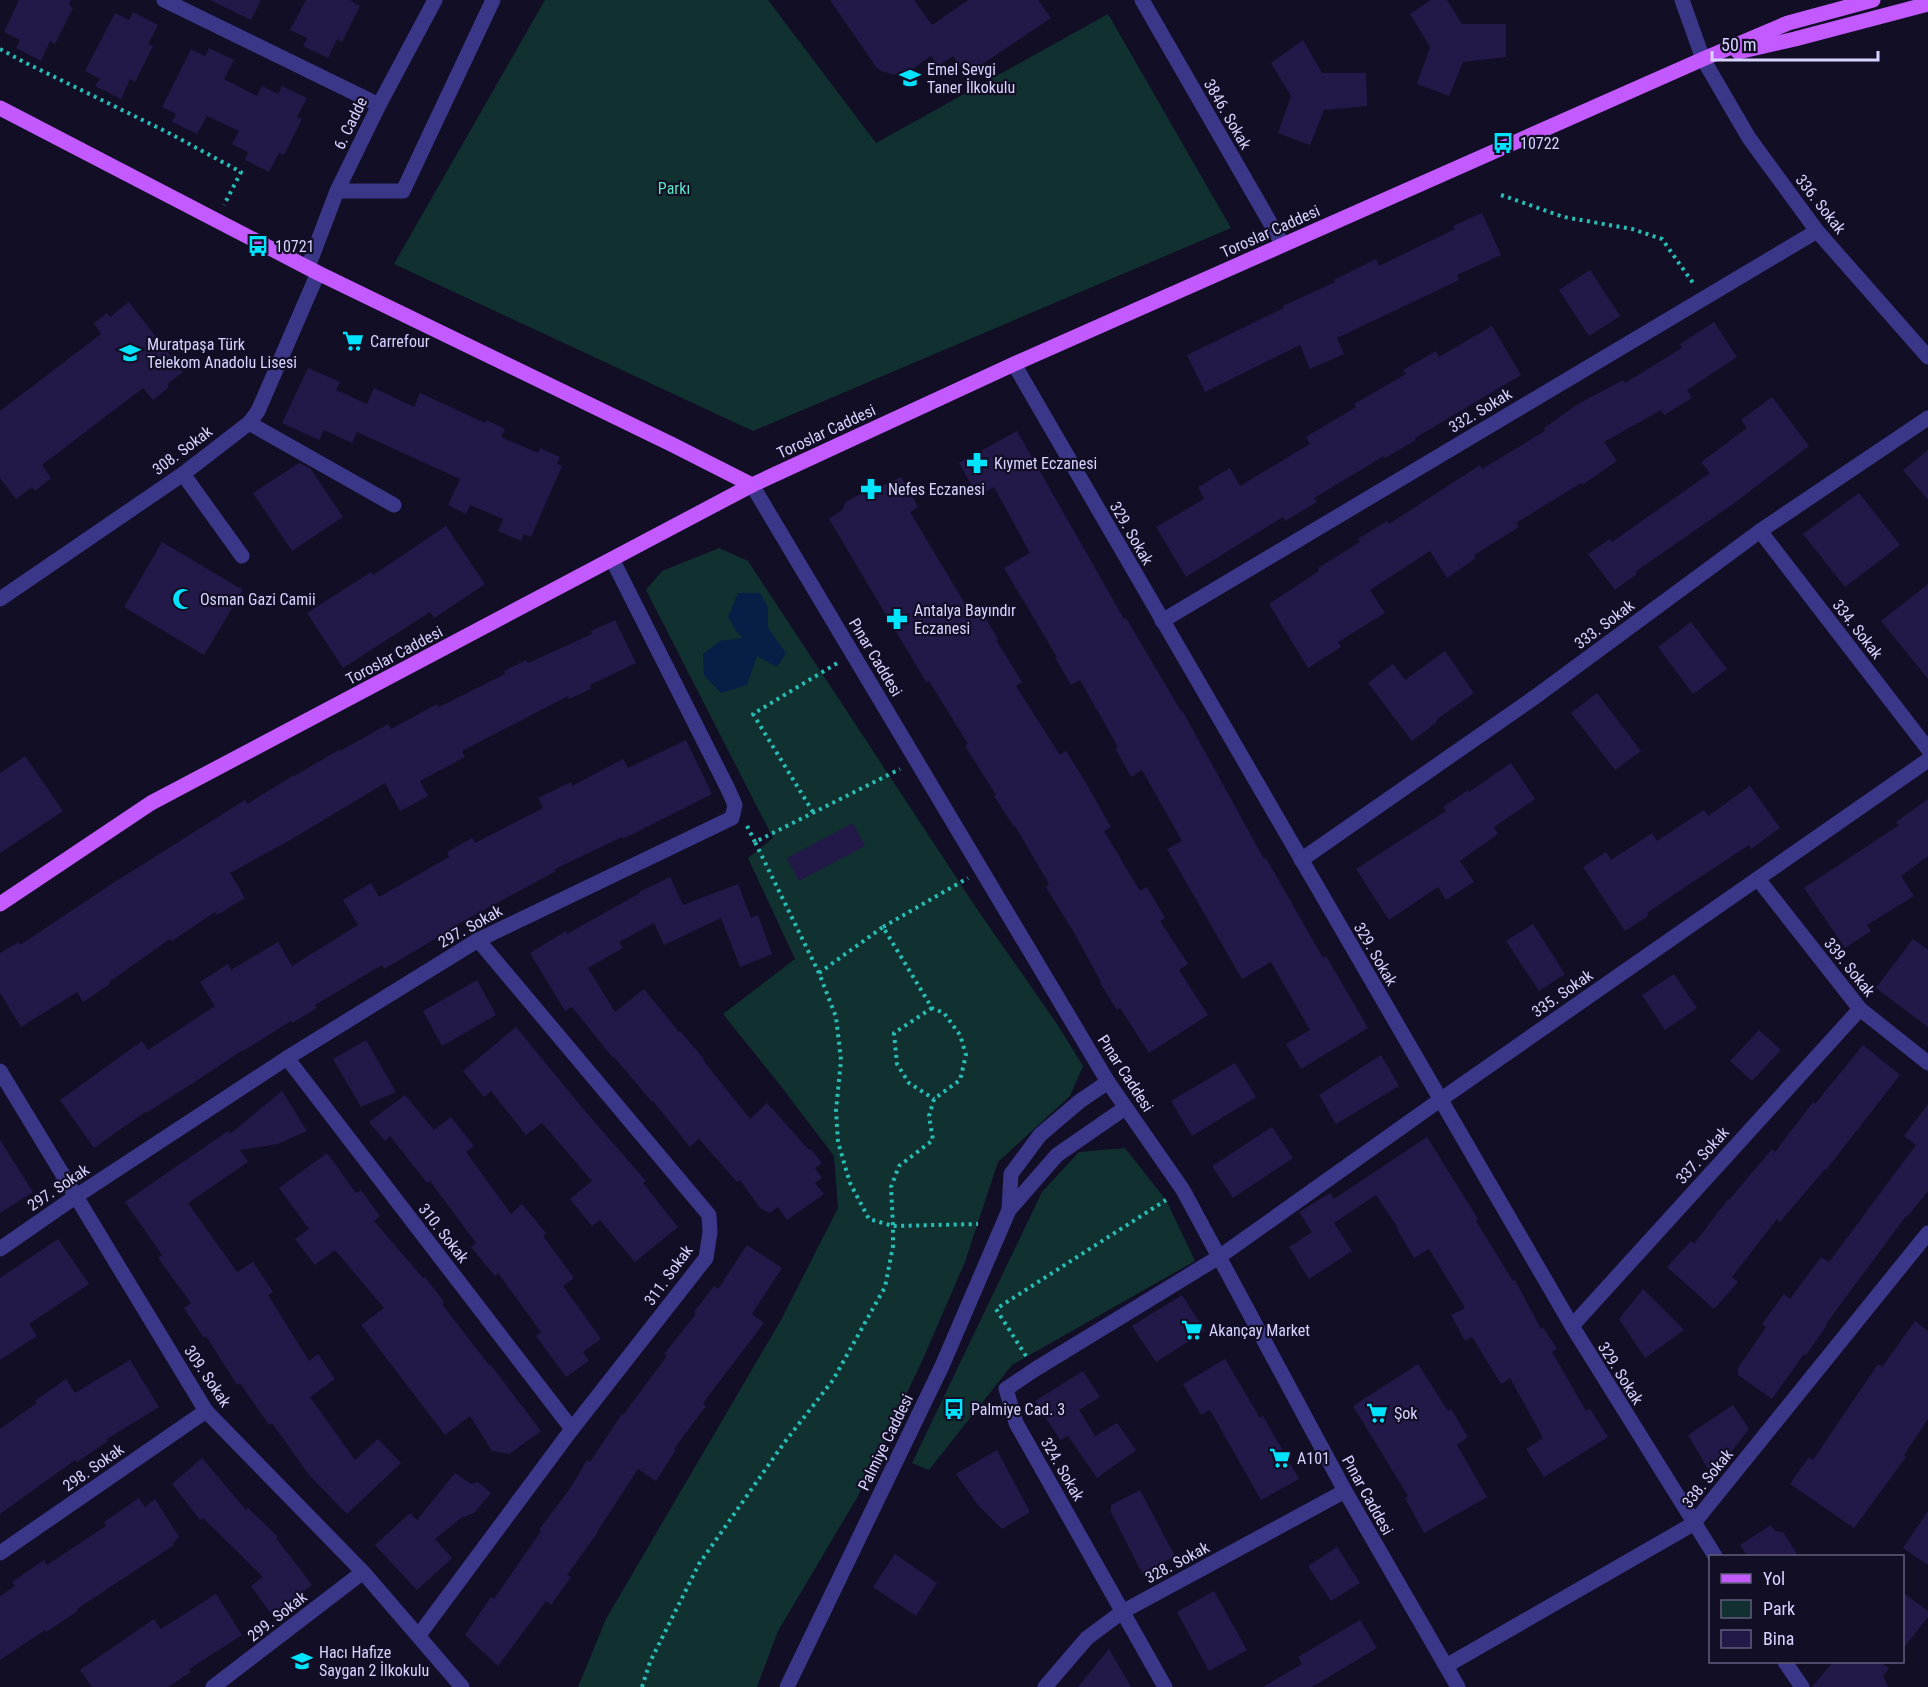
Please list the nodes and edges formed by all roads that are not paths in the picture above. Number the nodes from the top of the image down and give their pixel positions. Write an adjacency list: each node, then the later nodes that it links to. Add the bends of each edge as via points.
1 (164, 0): 9 (street)
2 (435, 0): 9 (street, 6. Cadde)
3 (493, 0): 11 (street, via 403,191)
4 (1142, 0): 13 (street, 3846. Sokak)
5 (1682, 0): 8 (street, 336. Sokak)
6 (1873, 0): 8 (main road, Toroslar Caddesi, via 1788,23)
7 (1928, 3): 8 (main road, Toroslar Caddesi)
8 (1703, 59): 12 (street, 336. Sokak, via 1749,138); 13 (main road, Toroslar Caddesi)
9 (379, 105): 11 (street, 6. Cadde)
10 (0, 108): 14 (main road)
11 (337, 191): 14 (street, 6. Cadde)
12 (1817, 231): 15 (street, 336. Sokak); 26 (street, 332. Sokak)
13 (1283, 245): 16 (main road, Toroslar Caddesi)
14 (313, 270): 18 (street, 308. Sokak, via 258,411); 20 (main road)
15 (1928, 357)
16 (1014, 364): 20 (main road, Toroslar Caddesi); 26 (street, 329. Sokak)
17 (1928, 418): 22 (street, 333. Sokak)
18 (249, 423): 19 (street, 308. Sokak); 21 (street)
19 (183, 474): 23 (street); 25 (street, 308. Sokak)
20 (752, 485): 24 (main road, Toroslar Caddesi); 37 (street, Pınar Caddesi)
21 (394, 505)
22 (1760, 531): 27 (street, 334. Sokak); 29 (street, 333. Sokak, via 1535,697)
23 (242, 556)
24 (613, 561): 31 (main road, Toroslar Caddesi, via 151,803); 32 (street, 297. Sokak, via 728,789 735,805 732,818)
25 (0, 599)
26 (1162, 621): 29 (street, 329. Sokak)
27 (1928, 749)
28 (1928, 760): 30 (street, 335. Sokak)
29 (1301, 860): 38 (street, 329. Sokak)
30 (1758, 879): 33 (street, 339. Sokak); 38 (street, 335. Sokak)
31 (0, 904)
32 (478, 940): 34 (street, 297. Sokak); 47 (street, 311. Sokak, via 709,1215 706,1258)
33 (1860, 1009): 35 (street, 339. Sokak); 45 (street, 337. Sokak)
34 (287, 1058): 40 (street, 297. Sokak); 47 (street, 310. Sokak)
35 (1928, 1063)
36 (0, 1071): 40 (street, 309. Sokak)
37 (1108, 1082): 39 (street, Pınar Caddesi); 41 (street, Palmiye Caddesi, via 1040,1136 1011,1174)
38 (1440, 1100): 44 (street, 335. Sokak); 45 (street, 329. Sokak)
39 (1125, 1108): 41 (street, Palmiye Caddesi, via 1057,1155); 44 (street, Pınar Caddesi, via 1183,1190)
40 (75, 1197): 43 (street, 297. Sokak); 46 (street, 309. Sokak)
41 (1009, 1210): 60 (street, Palmiye Caddesi, via 942,1366)
42 (1928, 1233): 49 (street, 338. Sokak)
43 (0, 1249)
44 (1219, 1257): 48 (street, Pınar Caddesi); 53 (street, 324. Sokak, via 1006,1389 1016,1423)
45 (1572, 1326): 49 (street, 329. Sokak)
46 (206, 1411): 50 (street, 298. Sokak); 52 (street, 309. Sokak)
47 (572, 1429): 54 (street, 311. Sokak)
48 (1345, 1491): 53 (street, 328. Sokak); 56 (street, Pınar Caddesi)
49 (1693, 1524): 51 (street, 329. Sokak); 56 (street, 338. Sokak)
50 (0, 1553)
51 (1714, 1555)
52 (363, 1572): 54 (street, 309. Sokak); 57 (street, 299. Sokak)
53 (1122, 1612): 61 (street, 328. Sokak, via 1087,1638); 62 (street, 324. Sokak)
54 (418, 1635): 59 (street, 309. Sokak)
55 (1786, 1663): 64 (street)
56 (1446, 1666): 63 (street, Pınar Caddesi)
57 (236, 1680): 58 (street, 299. Sokak)
58 (213, 1687)
59 (462, 1687)
60 (787, 1687)
61 (1045, 1687)
62 (1165, 1687)
63 (1458, 1687)
64 (1803, 1687)

